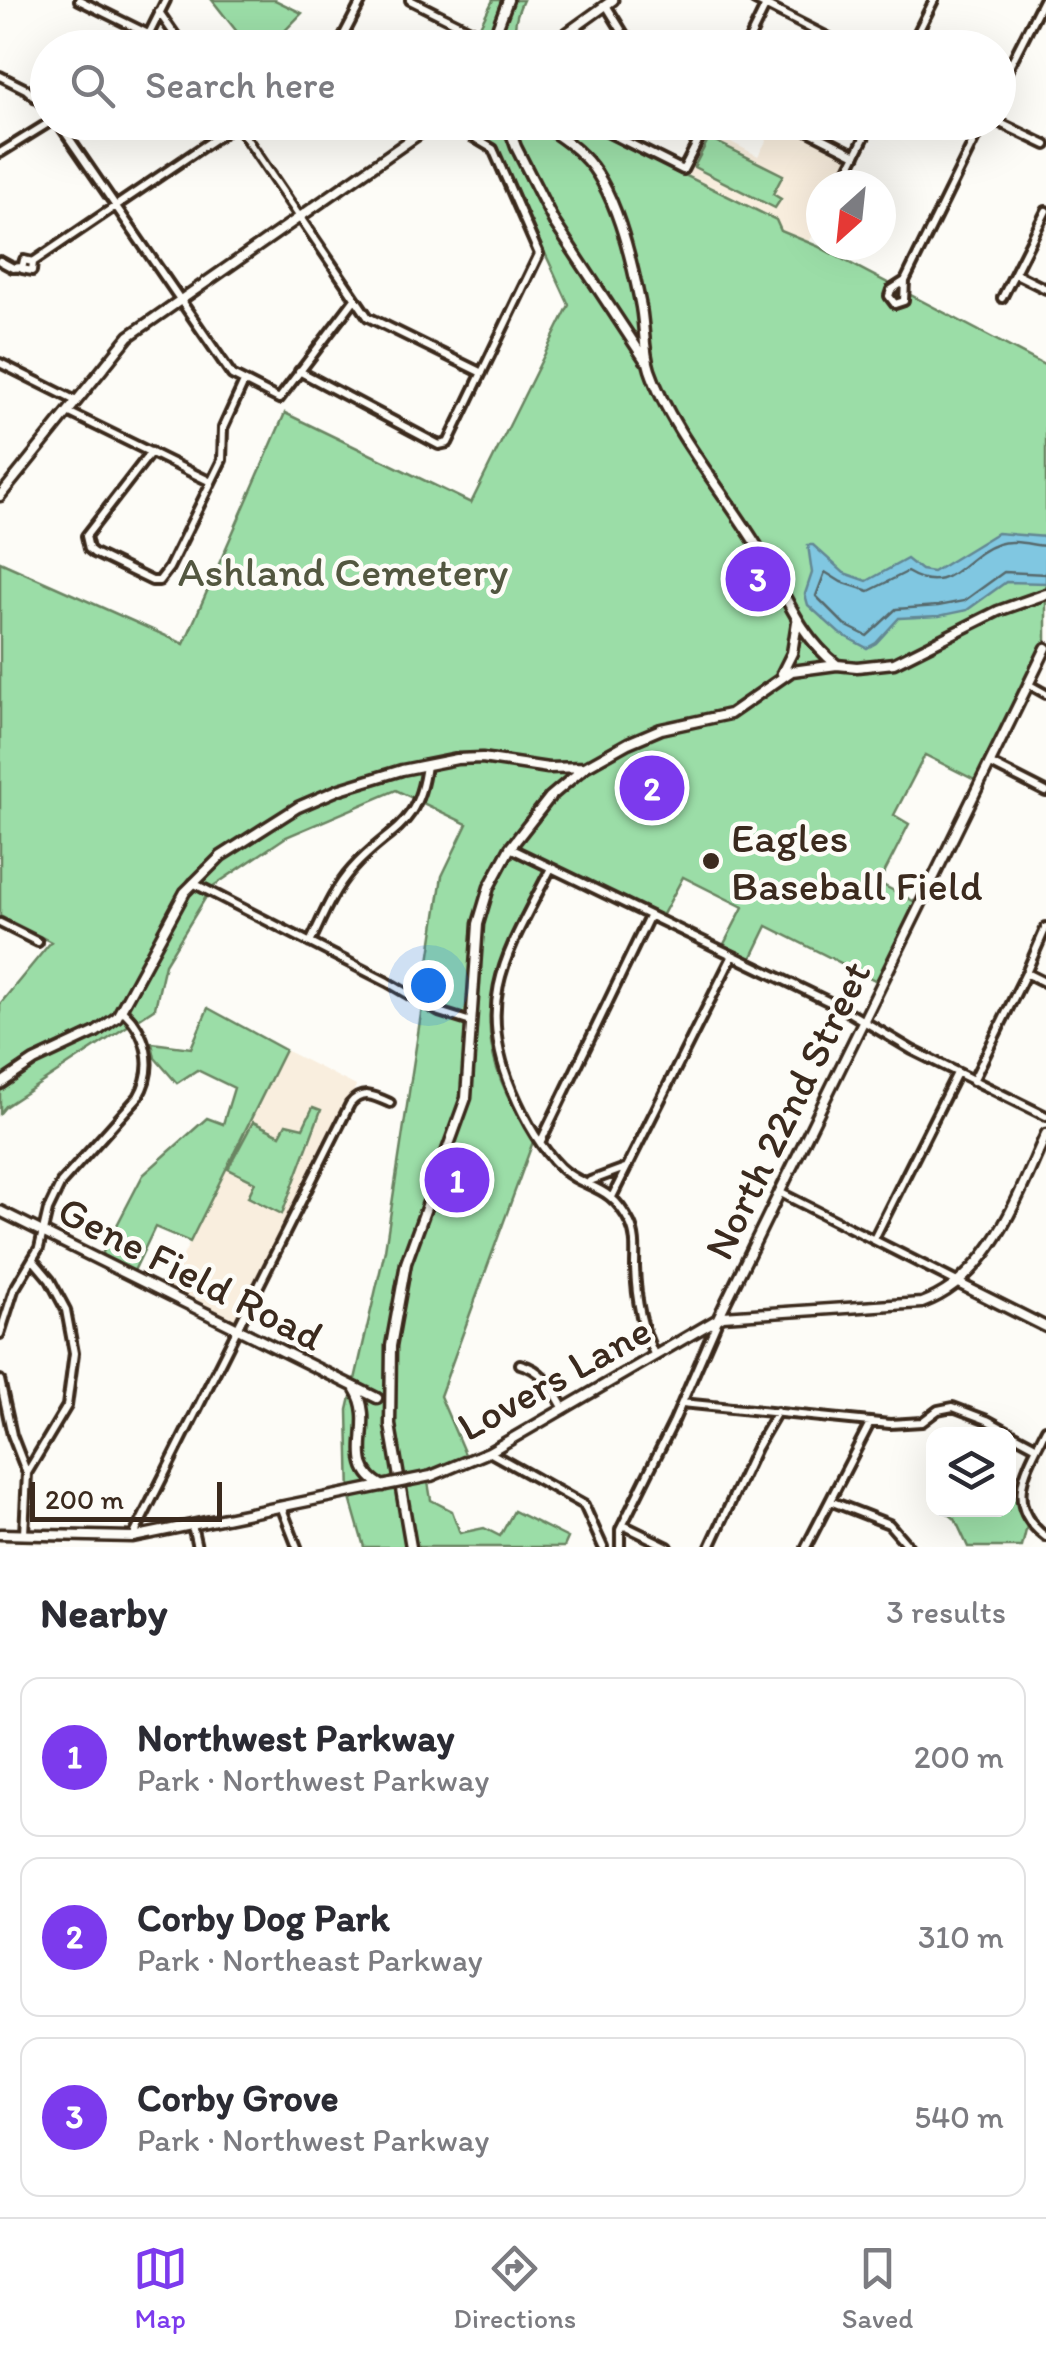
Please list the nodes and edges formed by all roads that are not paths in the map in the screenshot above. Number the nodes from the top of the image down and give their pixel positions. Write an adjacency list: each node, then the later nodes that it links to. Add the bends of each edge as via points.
1 (79, 0): 12 (street)
2 (166, 0): 11 (street)
3 (362, 0): 15 (street)
4 (410, 0): 16 (street)
5 (508, 0): 17 (street)
6 (755, 0): 10 (street)
7 (934, 0): 22 (street)
8 (1043, 0): 23 (street)
9 (609, 2): 18 (street); 19 (street)
10 (766, 5): 20 (street); 21 (street)
11 (159, 12): 13 (street); 14 (street)
12 (140, 30)
13 (150, 30)
14 (172, 30)
15 (346, 30)
16 (470, 30)
17 (498, 30)
18 (571, 30)
19 (623, 30)
20 (754, 30)
21 (815, 30)
22 (919, 30)
23 (1016, 53)
24 (0, 76): 25 (street)
25 (30, 92)
26 (1016, 131): 40 (street)
27 (30, 134): 41 (street)
28 (70, 140): 44 (street)
29 (212, 140): 44 (street)
30 (248, 140): 46 (street)
31 (410, 140): 46 (street)
32 (478, 140): 57 (street, via 493,149 538,254)
33 (513, 140): 55 (street, via 554,222)
34 (564, 140): 55 (street, via 604,183 640,304)
35 (623, 140): 36 (street, via 683,170)
36 (699, 140)
37 (825, 140): 42 (street)
38 (864, 140): 42 (street)
39 (973, 140): 49 (street)
40 (1046, 145)
41 (0, 153)
42 (856, 156): 43 (street)
43 (849, 170)
44 (115, 206): 47 (street, via 33,262 13,268); 53 (street)
45 (1046, 211): 48 (street)
46 (300, 218): 52 (street); 53 (street)
47 (0, 261)
48 (1016, 274): 50 (street); 51 (street)
49 (905, 281)
50 (1046, 289)
51 (1002, 298)
52 (354, 299): 56 (street); 57 (street, via 375,322)
53 (178, 300): 58 (street); 59 (street, via 129,336)
54 (0, 363): 59 (street)
55 (648, 364): 65 (street)
56 (299, 371): 57 (street, via 446,446); 58 (street, via 279,399)
57 (482, 373)
58 (244, 382): 62 (street, via 223,428 222,460)
59 (76, 401): 60 (street)
60 (68, 412): 61 (street); 63 (street)
61 (151, 452): 62 (street); 62 (street, via 86,536 90,549 152,581 159,581)
62 (211, 482)
63 (2, 490)
64 (1046, 594): 67 (street, via 894,663)
65 (797, 622): 67 (street); 68 (street)
66 (1046, 648): 69 (street, North 22nd Street)
67 (837, 665): 68 (street)
68 (780, 677): 73 (street, via 730,714 661,729)
69 (1028, 684): 70 (street); 72 (street, North 22nd Street)
70 (1046, 694)
71 (426, 764): 74 (street, via 482,758); 79 (street, via 298,807); 84 (street, via 411,815 352,869)
72 (991, 764): 76 (street); 90 (street, North 22nd Street)
73 (585, 767): 74 (street); 75 (street)
74 (548, 768): 75 (street)
75 (559, 788): 77 (street)
76 (1046, 792)
77 (510, 848): 78 (street); 89 (street, via 478,924)
78 (551, 868): 80 (street); 97 (street, via 500,974 494,1016 502,1068)
79 (193, 883): 84 (street); 88 (street)
80 (649, 917): 85 (street); 97 (street)
81 (0, 922): 83 (street)
82 (1046, 928): 86 (street)
83 (38, 942)
84 (310, 943): 89 (street, via 438,1012)
85 (732, 956): 90 (street); 98 (street)
86 (1026, 973): 87 (street); 92 (street)
87 (1046, 982)
88 (122, 1010): 93 (street, via 96,1032); 103 (street, via 145,1044 146,1083 61,1183)
89 (471, 1022): 116 (street, via 462,1115 400,1289)
90 (862, 1023): 91 (street); 100 (street, North 22nd Street)
91 (958, 1073): 92 (street); 104 (street)
92 (974, 1082): 95 (street)
93 (0, 1084)
94 (390, 1103): 109 (street, via 366,1094 350,1104)
95 (1046, 1116)
96 (1046, 1134): 106 (street, Lovers Lane, via 987,1250)
97 (541, 1141): 99 (street, via 560,1167)
98 (626, 1168): 99 (street); 101 (street)
99 (587, 1181): 101 (street)
100 (780, 1192): 104 (street); 107 (street, North 22nd Street)
101 (612, 1197): 111 (street, via 632,1226 640,1319)
102 (0, 1211): 103 (street, Gene Field Road)
103 (43, 1233): 105 (street); 109 (street, Gene Field Road)
104 (874, 1239): 106 (street)
105 (34, 1260): 110 (street, via 14,1290); 127 (street, via 66,1310 74,1353 62,1417)
106 (960, 1284): 107 (street, Lovers Lane, via 922,1304); 108 (street)
107 (718, 1318): 111 (street, Lovers Lane); 117 (street, North 22nd Street)
108 (1046, 1326)
109 (237, 1330): 114 (street, Gene Field Road); 136 (street)
110 (0, 1334)
111 (655, 1356): 120 (street, Lovers Lane)
112 (520, 1364): 120 (street, via 545,1377)
113 (0, 1380): 127 (street)
114 (355, 1389): 115 (street, Gene Field Road); 118 (street, Gene Field Road)
115 (377, 1398): 116 (street); 118 (street)
116 (388, 1398): 119 (street)
117 (682, 1403): 121 (street); 133 (street, North 22nd Street)
118 (364, 1408): 119 (street); 126 (street)
119 (389, 1409): 140 (street)
120 (564, 1409): 125 (street, Lovers Lane)
121 (776, 1412): 122 (street); 144 (street)
122 (870, 1423): 124 (street, via 912,1424 943,1408 960,1408); 130 (street)
123 (1046, 1428): 124 (street)
124 (1036, 1448): 137 (street, via 1021,1494 1028,1520)
125 (489, 1452): 128 (street, Lovers Lane, bridge, via 453,1469); 141 (street, via 584,1505)
126 (364, 1471): 128 (street); 129 (street)
127 (27, 1472): 135 (street)
128 (387, 1485): 129 (street, Lovers Lane)
129 (354, 1491): 131 (street, Lovers Lane)
130 (830, 1501): 145 (street); 146 (street, via 889,1524)
131 (281, 1506): 132 (street, Lovers Lane); 139 (street)
132 (192, 1525): 136 (street, Lovers Lane); 138 (street)
133 (623, 1525): 142 (street, North 22nd Street); 143 (street)
134 (0, 1534): 135 (street, Lovers Lane)
135 (24, 1534): 136 (street, Lovers Lane)
136 (132, 1537)
137 (1046, 1537)
138 (197, 1547)
139 (297, 1547)
140 (411, 1547)
141 (603, 1547)
142 (620, 1547)
143 (668, 1547)
144 (710, 1547)
145 (806, 1547)
146 (908, 1547)

